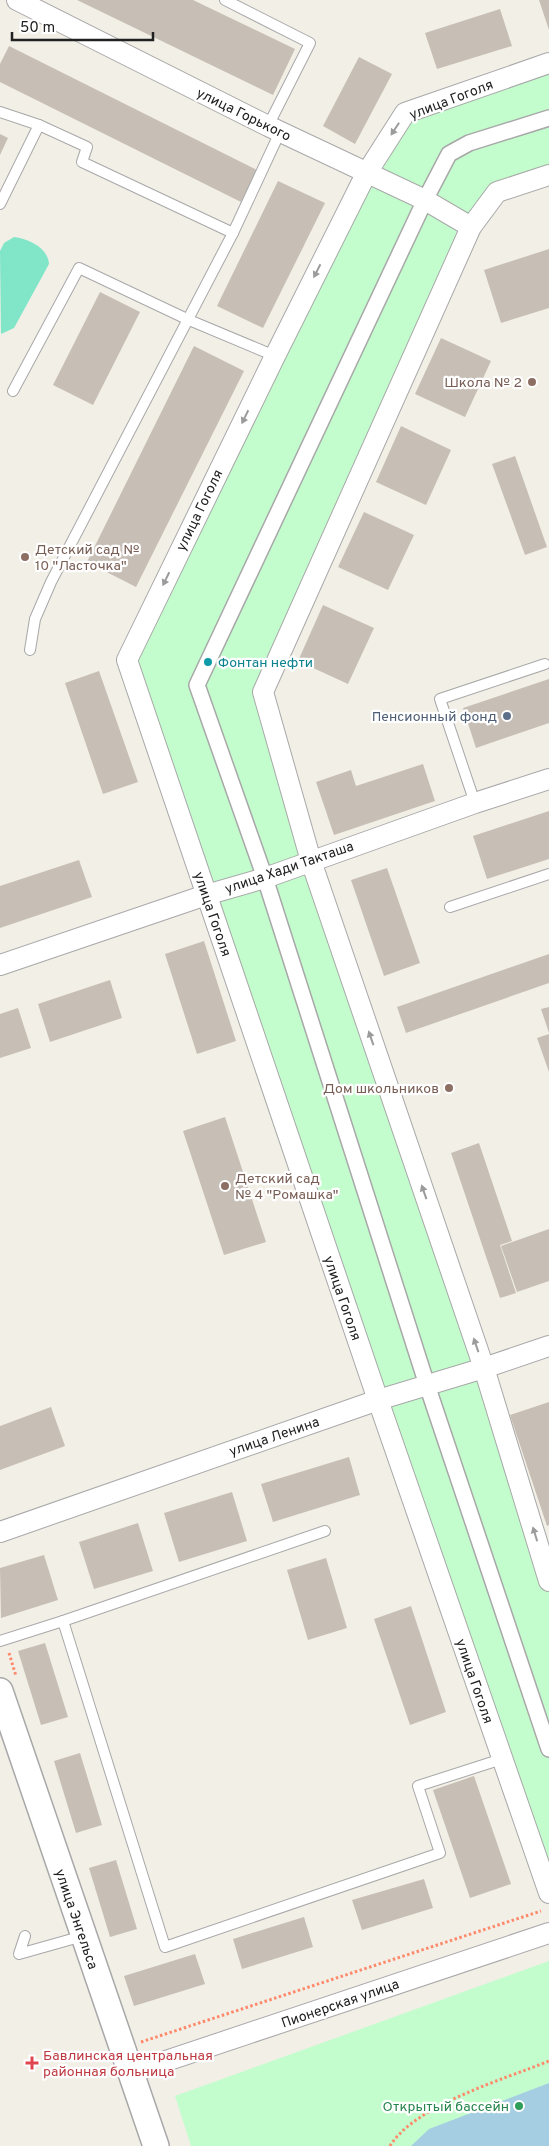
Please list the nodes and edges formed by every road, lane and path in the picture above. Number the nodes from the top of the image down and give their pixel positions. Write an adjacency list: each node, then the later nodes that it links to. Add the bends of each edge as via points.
1 (17, 0): 7 (street, улица Горького)
2 (225, 0): 7 (lane, via 310,43)
3 (549, 63): 8 (street, улица Гоголя, one-way to 8, via 405,113)
4 (0, 112): 6 (lane)
5 (549, 118): 10 (street, via 469,143 449,154)
6 (39, 125): 11 (lane); 13 (lane, via 86,147 82,162)
7 (274, 129): 8 (street, улица Горького); 13 (lane)
8 (366, 174): 10 (street, улица Горького); 15 (street, улица Гоголя, one-way to 15)
9 (549, 175): 12 (street, via 497,192)
10 (425, 200): 12 (street, улица Горького); 23 (street, via 197,685)
11 (0, 204)
12 (471, 227): 21 (street, via 262,692)
13 (233, 234): 14 (lane)
14 (189, 320): 15 (lane); 16 (lane, via 79,268); 17 (lane, via 51,582 35,619)
15 (275, 356): 24 (street, улица Гоголя, one-way to 24, via 127,660)
16 (12, 392)
17 (30, 650)
18 (545, 664): 20 (lane, via 440,699)
19 (549, 779): 20 (street, улица Хади Такташа)
20 (475, 803): 21 (street, улица Хади Такташа)
21 (311, 861): 23 (street, улица Хади Такташа); 28 (street, one-way to 21)
22 (549, 874): 25 (lane)
23 (265, 878): 24 (street, улица Хади Такташа); 29 (street)
24 (206, 894): 26 (street, улица Хади Такташа); 30 (street, улица Гоголя)
25 (450, 907)
26 (0, 965)
27 (549, 1346): 28 (street, улица Ленина)
28 (484, 1368): 29 (street, улица Ленина); 33 (street, one-way to 28)
29 (427, 1385): 30 (street, улица Ленина); 37 (street)
30 (378, 1400): 32 (street, улица Ленина); 38 (street, улица Гоголя)
31 (325, 1531): 34 (lane)
32 (0, 1532)
33 (549, 1581)
34 (63, 1621): 35 (lane); 38 (lane, via 165,1947 440,1853 418,1786)
35 (0, 1641)
36 (0, 1691): 43 (street, улица Энгельса)
37 (549, 1748)
38 (502, 1760): 39 (street, улица Гоголя)
39 (549, 1893)
40 (549, 1908): 44 (path)
41 (549, 1933): 46 (street, Пионерская улица)
42 (26, 1936): 43 (lane, via 19,1954)
43 (83, 1936): 44 (street, улица Энгельса)
44 (122, 2049): 46 (street, улица Энгельса)
45 (549, 2061): 48 (path, via 438,2105)
46 (130, 2073): 47 (street, улица Энгельса)
47 (156, 2146)
48 (390, 2146)

